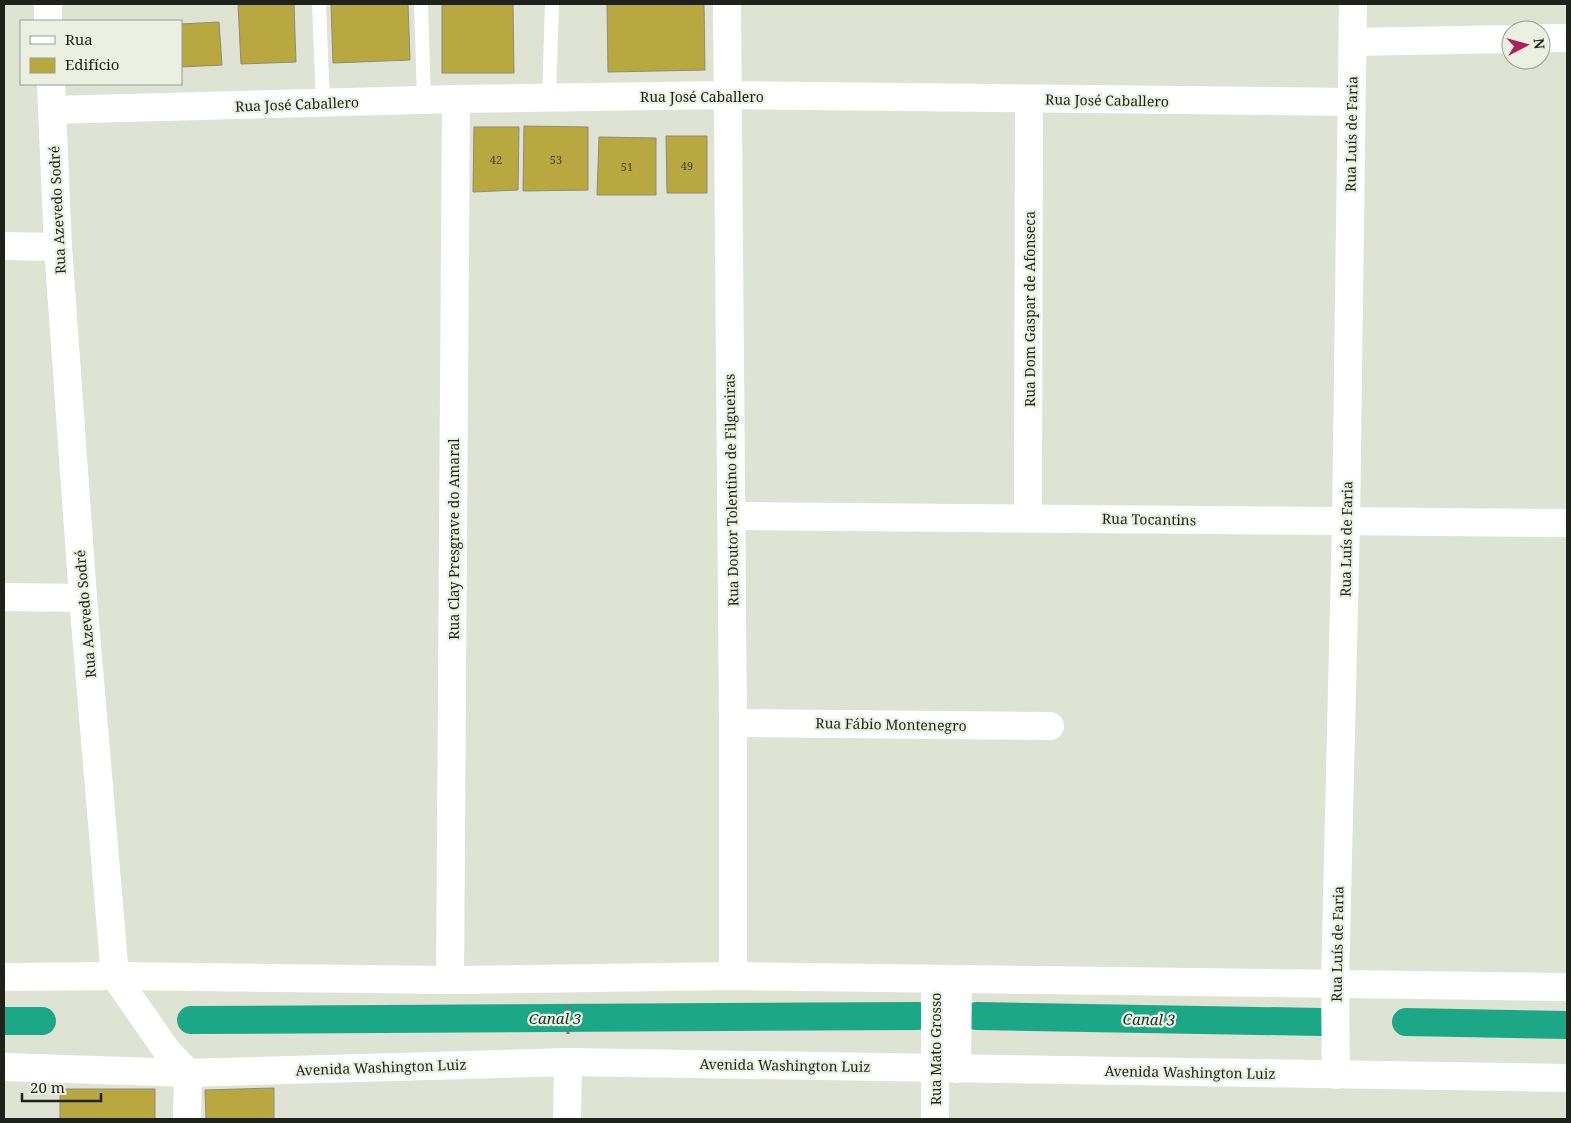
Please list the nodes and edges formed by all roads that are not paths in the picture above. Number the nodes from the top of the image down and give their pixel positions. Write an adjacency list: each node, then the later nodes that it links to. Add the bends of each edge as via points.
1 (48, 4): 7 (street)
2 (319, 4): 19 (lane)
3 (420, 4): 16 (lane)
4 (552, 4): 14 (lane)
5 (726, 4): 13 (street, Rua Doutor Tolentino de Filgueiras)
6 (1353, 4): 11 (street, Rua Luís de Faria)
7 (48, 20)
8 (1551, 38): 9 (street)
9 (1567, 38)
10 (1501, 39): 11 (street)
11 (1352, 42): 18 (street, Rua Luís de Faria)
12 (51, 85): 20 (street, Rua Azevedo Sodré)
13 (726, 95): 14 (street, Rua José Caballero); 17 (street, Rua José Caballero); 23 (street, Rua Doutor Tolentino de Filgueiras)
14 (550, 98): 15 (street, Rua José Caballero)
15 (456, 99): 16 (street, Rua José Caballero); 35 (street, Rua Clay Presgrave do Amaral)
16 (424, 100): 19 (street, Rua José Caballero)
17 (1029, 100): 18 (street, Rua José Caballero); 24 (street, Rua Dom Gaspar de Afonseca)
18 (1352, 102): 25 (street, Rua Luís de Faria)
19 (323, 103): 20 (street, Rua José Caballero)
20 (52, 110): 22 (street, Rua Azevedo Sodré)
21 (4, 246): 22 (street)
22 (58, 247): 28 (street, Rua Azevedo Sodré)
23 (731, 516): 24 (street, Rua Tocantins); 29 (street, Rua Doutor Tolentino de Filgueiras)
24 (1028, 518): 25 (street, Rua Tocantins)
25 (1346, 521): 26 (street, Rua Tocantins); 36 (street, Rua Luís de Faria)
26 (1567, 523)
27 (4, 597): 28 (street)
28 (83, 598): 31 (street, Rua Azevedo Sodré)
29 (733, 723): 30 (street, Rua Fábio Montenegro); 32 (street, Rua Doutor Tolentino de Filgueiras)
30 (1050, 726)
31 (115, 976): 33 (street); 35 (street); 41 (street, Rua Azevedo Sodré, via 167,1051)
32 (733, 976): 34 (street); 35 (street)
33 (4, 977)
34 (946, 979): 36 (street); 40 (street, Rua Mato Grosso)
35 (450, 980)
36 (1335, 984): 37 (street); 42 (street, Rua Luís de Faria)
37 (1567, 987)
38 (568, 1062): 40 (street, Avenida Washington Luiz); 41 (street, Avenida Washington Luiz); 45 (street)
39 (4, 1067): 41 (street, Avenida Washington Luiz)
40 (946, 1068): 42 (street, Avenida Washington Luiz); 46 (street, Rua Mato Grosso)
41 (188, 1072): 44 (street)
42 (1336, 1074): 43 (street, Avenida Washington Luiz)
43 (1567, 1078)
44 (187, 1119)
45 (567, 1119)
46 (935, 1119)

